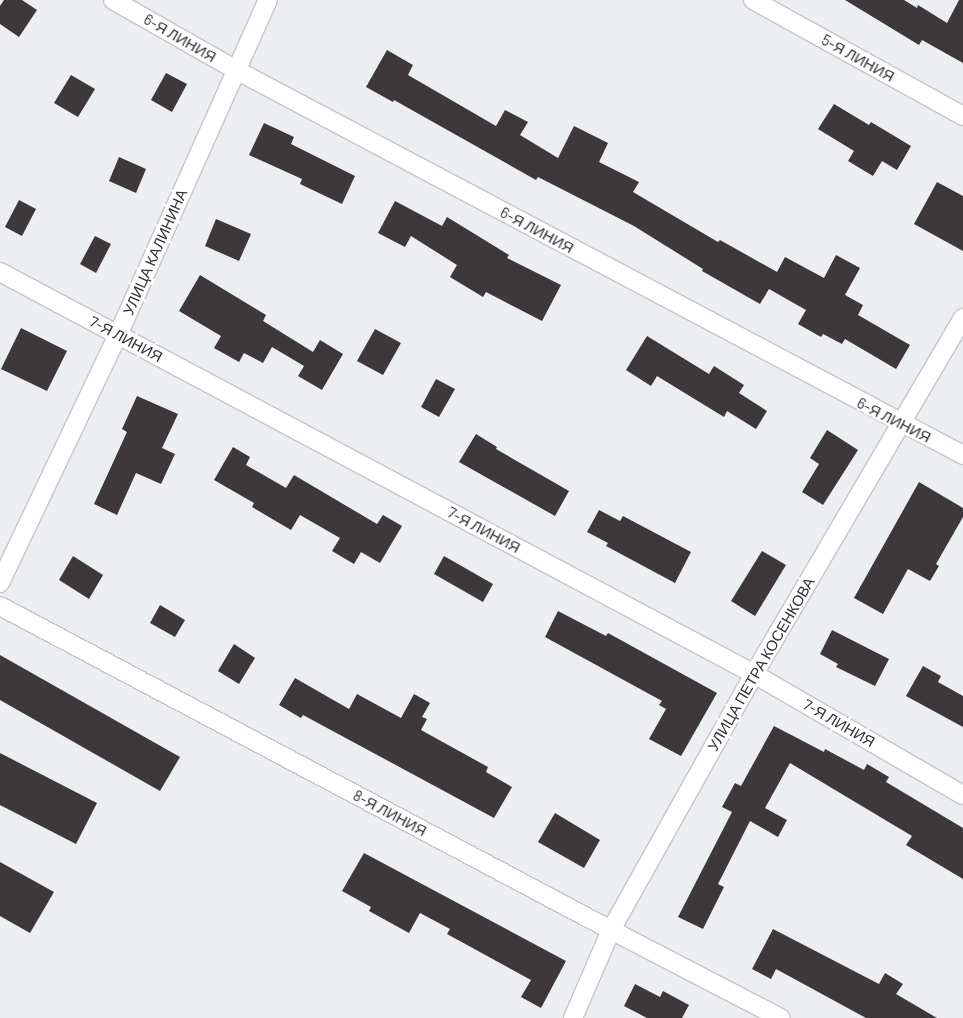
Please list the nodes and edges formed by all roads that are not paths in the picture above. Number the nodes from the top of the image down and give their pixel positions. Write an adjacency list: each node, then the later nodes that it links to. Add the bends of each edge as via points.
1 (113, 0): 4 (street, 6-Я ЛИНИЯ)
2 (268, 0): 4 (street, УЛИЦА КАЛИНИНА)
3 (753, 0): 5 (street, 5-Я ЛИНИЯ)
4 (236, 70): 8 (street, УЛИЦА КАЛИНИНА); 9 (street, 6-Я ЛИНИЯ)
5 (963, 116)
6 (0, 272): 8 (street, 7-Я ЛИНИЯ)
7 (963, 318): 9 (street, УЛИЦА ПЕТРА КОСЕНКОВА)
8 (118, 335): 11 (street, УЛИЦА КАЛИНИНА); 13 (street, 7-Я ЛИНИЯ)
9 (902, 424): 10 (street, 6-Я ЛИНИЯ); 13 (street, УЛИЦА ПЕТРА КОСЕНКОВА)
10 (963, 455)
11 (0, 583)
12 (0, 606): 15 (street, 8-Я ЛИНИЯ)
13 (754, 674): 14 (street, 7-Я ЛИНИЯ); 15 (street, УЛИЦА ПЕТРА КОСЕНКОВА)
14 (963, 795)
15 (611, 930): 16 (street, УЛИЦА ПЕТРА КОСЕНКОВА); 17 (street, 8-Я ЛИНИЯ)
16 (573, 1018)
17 (781, 1018)

